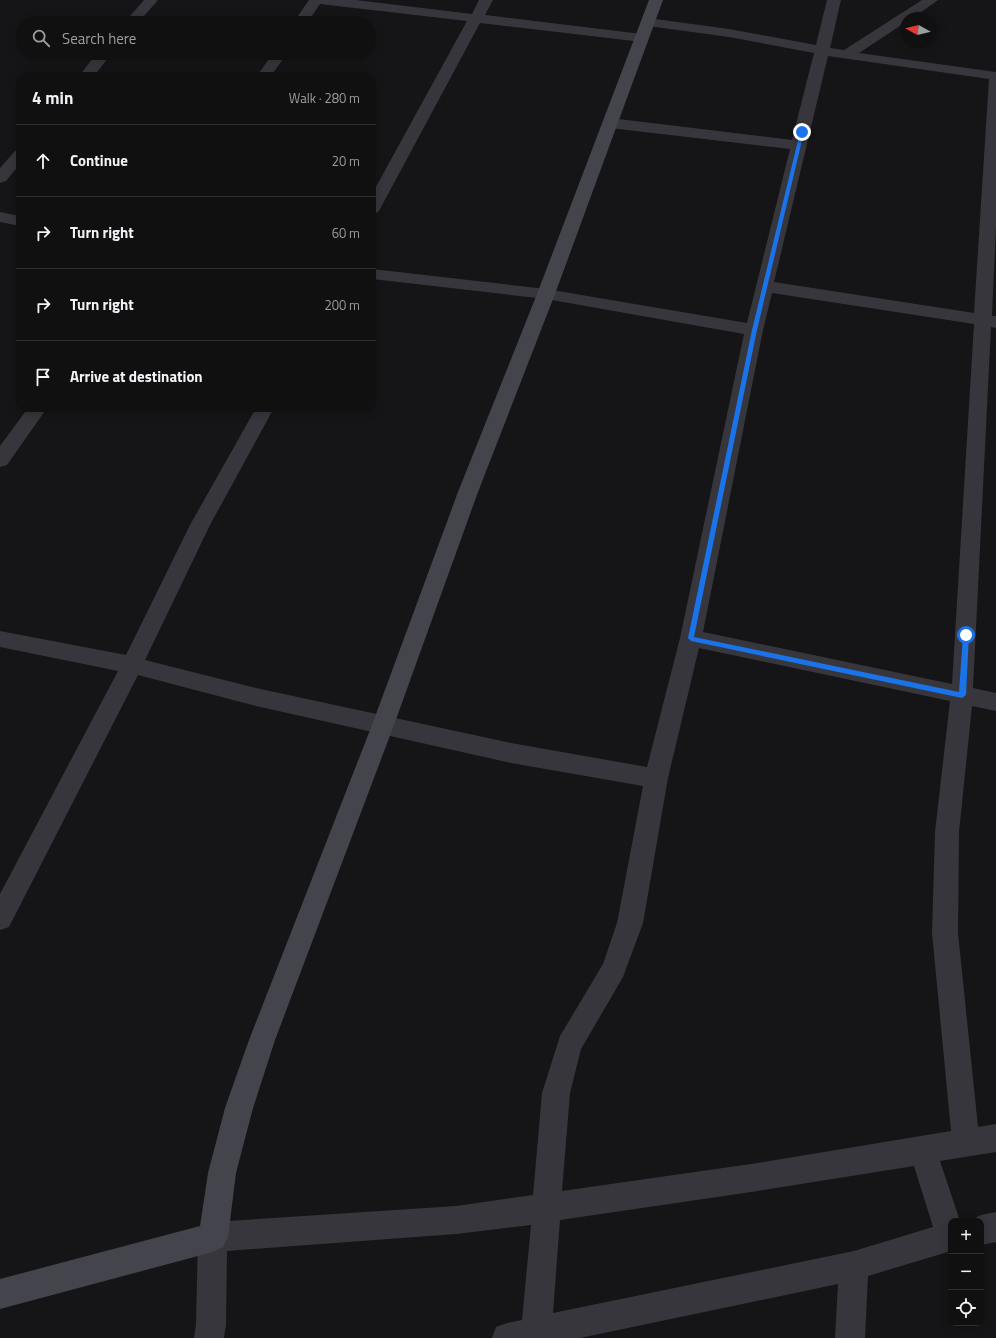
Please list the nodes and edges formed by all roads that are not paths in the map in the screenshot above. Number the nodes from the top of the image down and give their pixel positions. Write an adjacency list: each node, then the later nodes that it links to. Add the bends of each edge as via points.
1 (151, 0): 8 (street)
2 (316, 0): 9 (street)
3 (322, 0): 10 (street)
4 (486, 0): 10 (street)
5 (656, 0): 11 (street)
6 (834, 0): 12 (street)
7 (931, 0): 13 (street)
8 (137, 16)
9 (305, 16)
10 (476, 18): 11 (street); 23 (street)
11 (645, 30): 12 (street, via 729,33); 19 (street)
12 (823, 51): 13 (street); 20 (street)
13 (846, 55): 18 (street)
14 (99, 60): 16 (street)
15 (275, 60): 17 (street)
16 (89, 72)
17 (267, 72)
18 (996, 76): 29 (street)
19 (610, 122): 20 (street); 28 (street)
20 (799, 145): 27 (street)
21 (16, 159): 22 (street)
22 (0, 178)
23 (376, 202)
24 (0, 217): 25 (street)
25 (16, 220)
26 (376, 274): 28 (street)
27 (764, 286): 29 (street); 30 (street)
28 (546, 294): 30 (street); 39 (street)
29 (989, 321): 37 (street)
30 (754, 330): 34 (street)
31 (35, 412): 33 (street)
32 (263, 412): 36 (street, via 200,525)
33 (0, 460)
34 (691, 638): 37 (street); 40 (street)
35 (0, 640): 36 (street)
36 (132, 665): 39 (street, via 256,697); 41 (street)
37 (962, 695): 38 (street); 43 (street, via 948,832 945,933)
38 (996, 702)
39 (382, 725): 40 (street, via 511,752); 49 (street, via 239,1108 222,1173)
40 (656, 778): 45 (street, via 630,923 614,969 569,1045 556,1093)
41 (0, 919)
42 (996, 1138): 43 (street)
43 (966, 1144): 44 (street)
44 (923, 1151): 45 (street); 48 (street)
45 (547, 1208): 49 (street, via 456,1220); 53 (street)
46 (996, 1227): 47 (street)
47 (984, 1229)
48 (948, 1230)
49 (213, 1236): 52 (street); 54 (street)
50 (948, 1237): 51 (street)
51 (854, 1266): 53 (street); 56 (street)
52 (0, 1294)
53 (537, 1334): 55 (street)
54 (209, 1338)
55 (507, 1338)
56 (850, 1338)

